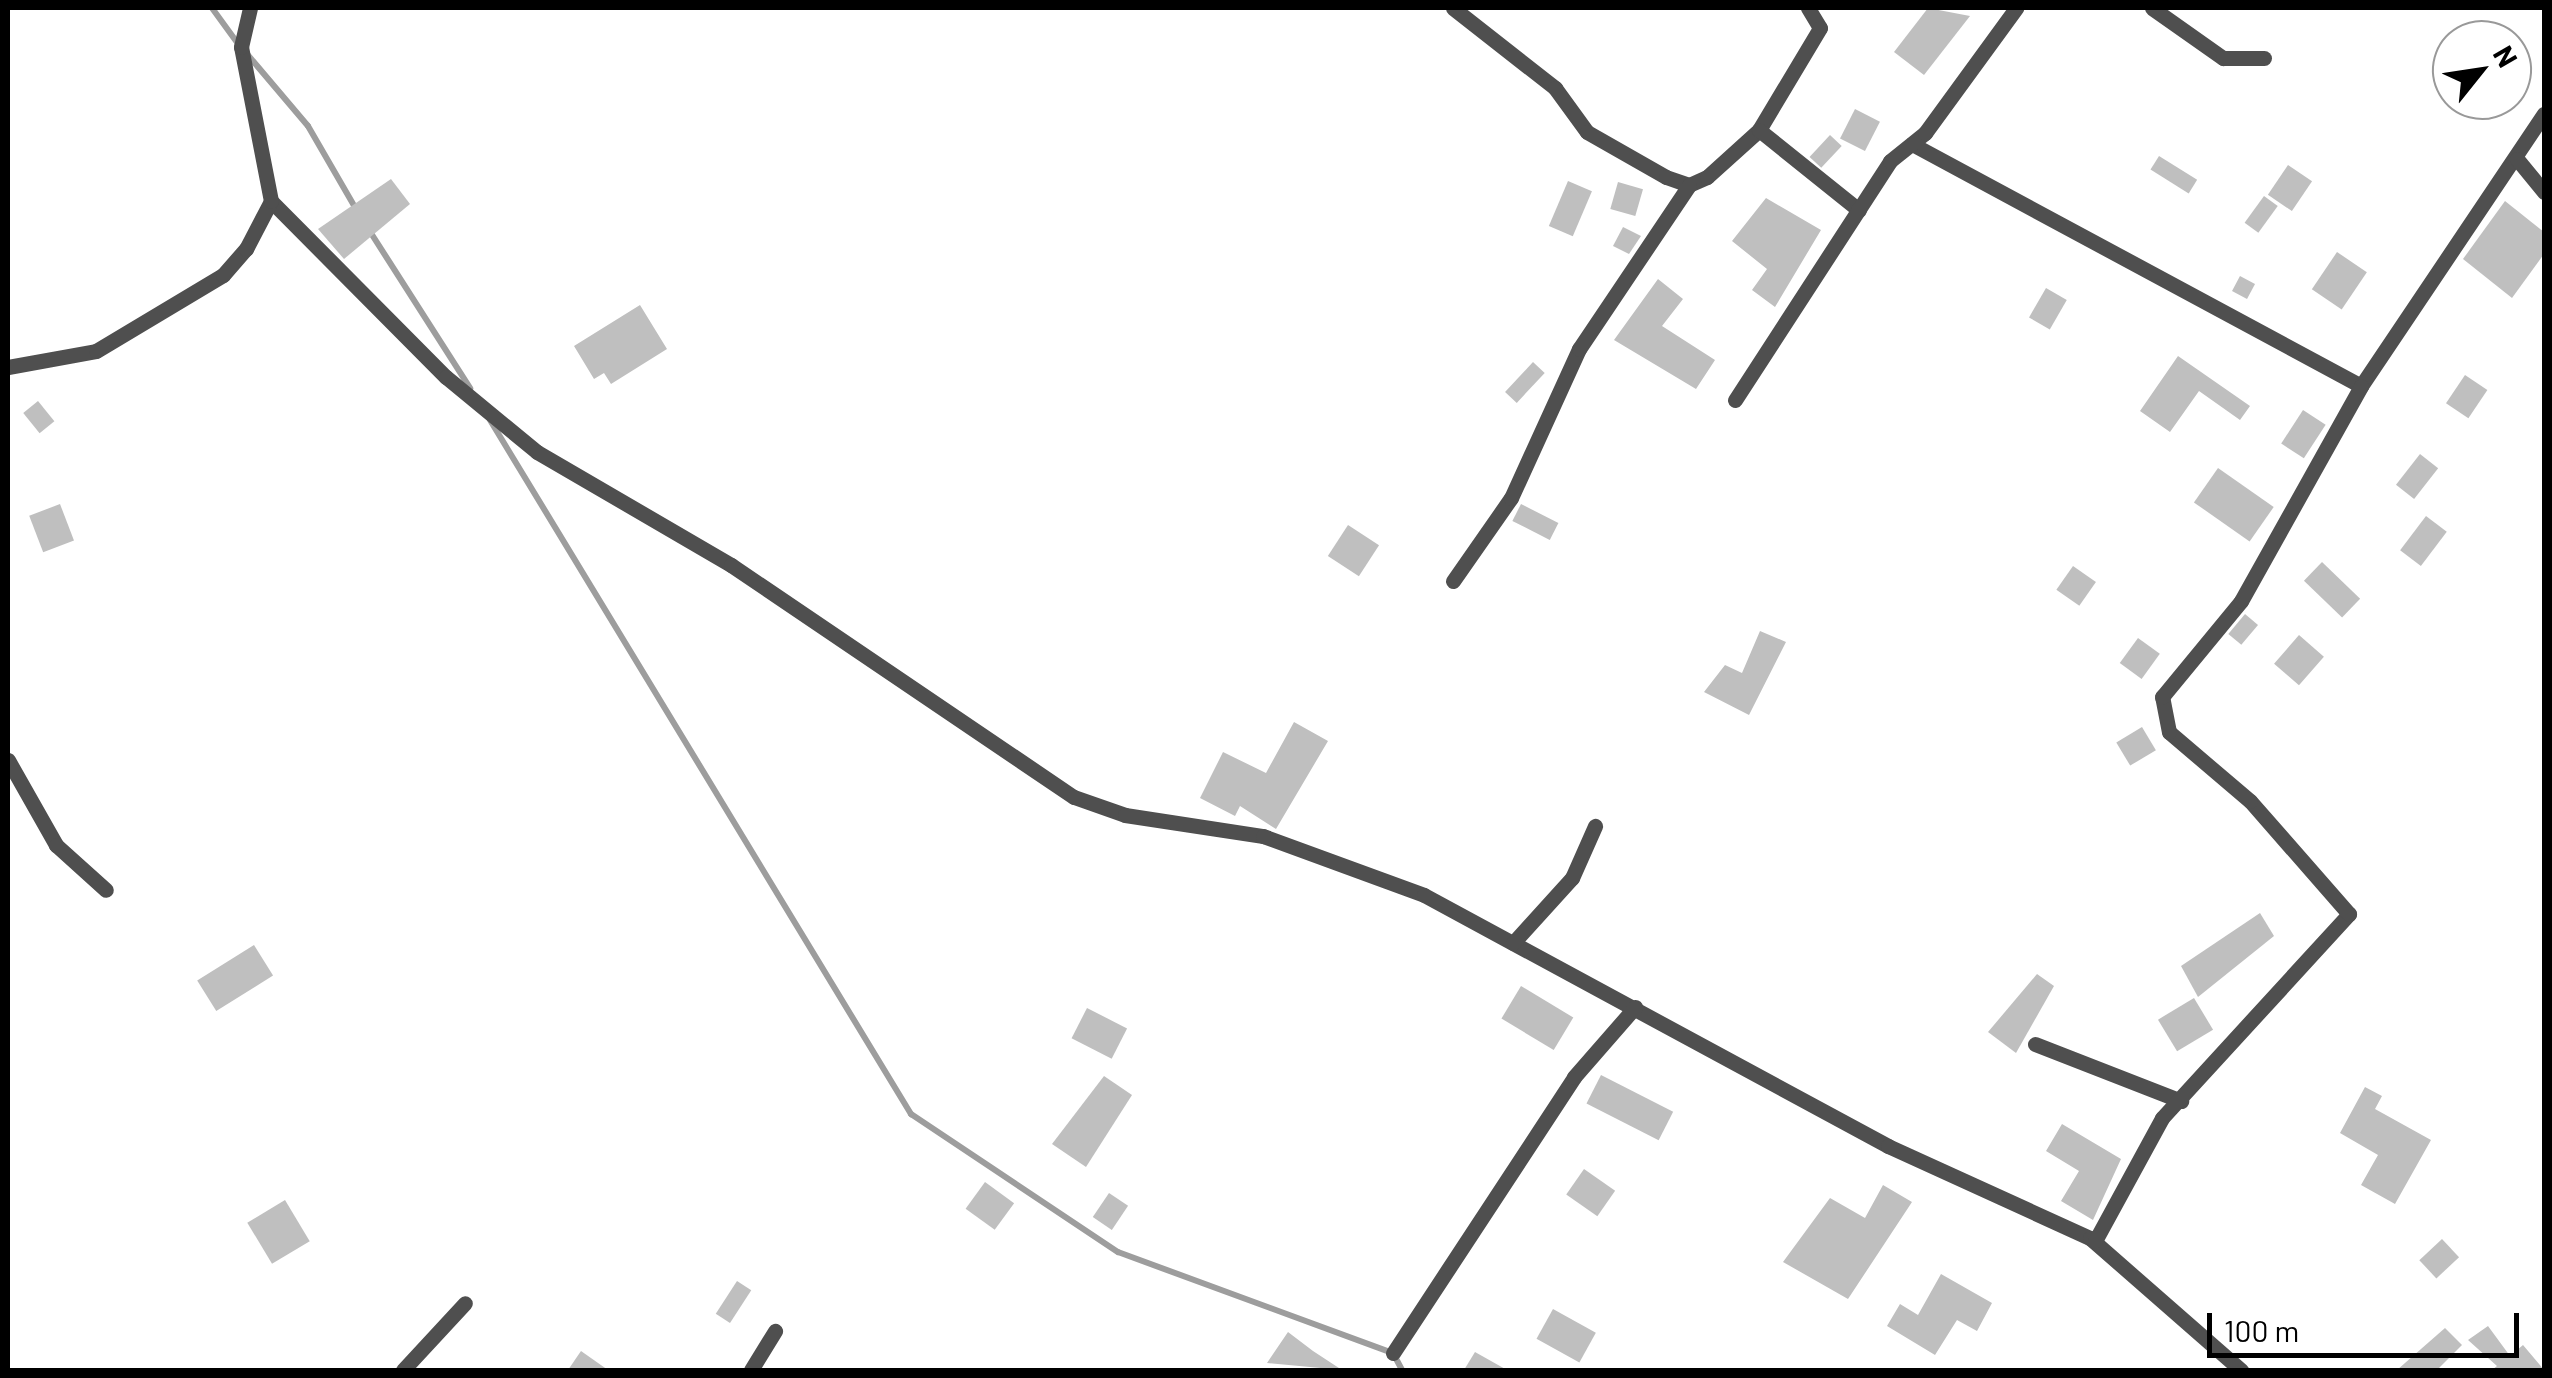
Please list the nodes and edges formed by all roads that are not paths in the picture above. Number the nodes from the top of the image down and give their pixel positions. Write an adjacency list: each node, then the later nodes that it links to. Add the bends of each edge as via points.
1 (250, 8): 13 (street, via 240,47)
2 (1453, 8): 11 (street, via 1555,88 1587,132)
3 (1808, 8): 8 (street, via 1820,28)
4 (2016, 8): 9 (street)
5 (2152, 8): 6 (street, via 2223,58)
6 (2264, 58)
7 (2544, 114): 10 (street)
8 (1759, 130): 11 (street); 14 (street)
9 (1912, 144): 14 (street); 16 (street)
10 (2517, 159): 12 (street); 16 (street)
11 (1689, 186): 18 (street, via 1579,349 1511,498)
12 (2544, 192)
13 (272, 201): 15 (street, via 223,276 96,351); 22 (street, via 446,377 536,452 732,565 1074,797 1125,814 1263,836 1424,895)
14 (1859, 210): 17 (street)
15 (8, 367)
16 (2361, 386): 25 (street, via 2241,601 2162,698 2169,732 2250,801 2349,914)
17 (1735, 400)
18 (1453, 581)
19 (8, 760): 21 (street, via 56,845)
20 (1595, 826): 22 (street, via 1572,878)
21 (106, 890)
22 (1513, 943): 23 (street)
23 (1635, 1007): 26 (street, via 1888,1146); 29 (street, via 1574,1077)
24 (2035, 1044): 25 (street)
25 (2181, 1101): 26 (street, via 2149,1138)
26 (2095, 1241): 32 (street)
27 (465, 1303): 30 (street)
28 (775, 1331): 31 (street)
29 (1394, 1353)
30 (404, 1370)
31 (751, 1370)
32 (2242, 1370)

